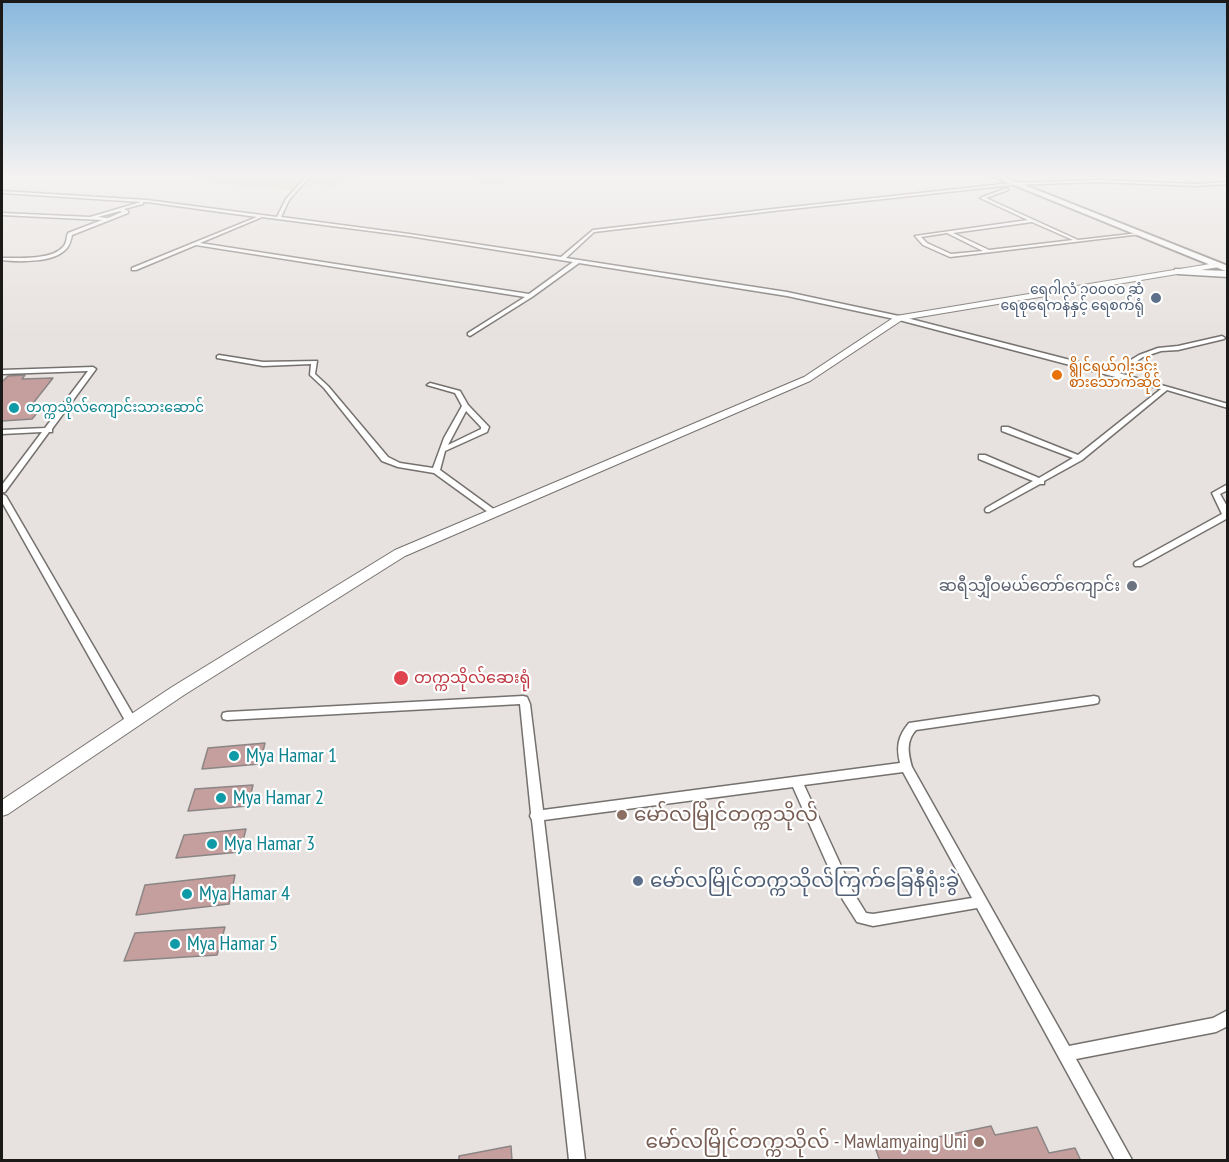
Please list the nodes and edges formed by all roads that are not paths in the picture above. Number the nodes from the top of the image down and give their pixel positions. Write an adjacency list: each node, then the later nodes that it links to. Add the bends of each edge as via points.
1 (85, 228): 15 (street, via 70,234 64,247 35,261)
2 (233, 228): 11 (street)
3 (345, 228): 14 (street)
4 (619, 228): 14 (street, via 593,231)
5 (970, 228): 8 (street)
6 (1049, 228): 10 (street)
7 (1125, 228): 9 (highway)
8 (946, 231): 12 (street); 12 (street, via 917,236 951,256)
9 (1139, 234): 10 (street); 13 (highway)
10 (1078, 241): 12 (street)
11 (196, 244): 18 (street); 21 (street)
12 (989, 252)
13 (1184, 252): 17 (highway); 19 (main road, via 1191,258 1190,267)
14 (563, 258): 16 (street)
15 (2, 260)
16 (578, 261): 21 (street); 22 (street, via 787,294)
17 (1224, 266): 19 (main road)
18 (134, 269)
19 (1178, 271): 20 (main road); 22 (main road)
20 (1227, 274)
21 (530, 296): 23 (street)
22 (899, 318): 27 (street); 45 (main road, via 807,379)
23 (470, 334)
24 (1222, 338): 27 (street, via 1160,349)
25 (219, 357): 38 (street, via 263,364 315,362 312,374 385,459)
26 (2, 372): 33 (street, via 93,369)
27 (1115, 373): 29 (street)
28 (430, 385): 30 (street, via 458,392)
29 (1166, 388): 31 (street); 37 (street)
30 (465, 406): 35 (street); 35 (street, via 484,430)
31 (1227, 406)
32 (1005, 429): 37 (street)
33 (49, 430): 34 (street); 41 (street)
34 (2, 432)
35 (445, 449): 38 (street, via 438,458)
36 (982, 457): 39 (street)
37 (1079, 458): 39 (street)
38 (436, 471): 45 (street)
39 (1041, 482): 44 (street)
40 (1227, 486): 46 (street, via 1216,493 1227,515)
41 (2, 490)
42 (2, 496): 43 (street)
43 (5, 510): 49 (street)
44 (989, 510)
45 (495, 513): 49 (main road, via 400,553)
46 (1138, 564)
47 (1094, 700): 50 (street, via 913,726 901,746)
48 (227, 716): 53 (street, via 523,700)
49 (131, 721): 52 (main road)
50 (906, 767): 51 (street); 54 (street)
51 (797, 782): 53 (street); 54 (street, via 848,896 862,918 873,921)
52 (2, 809)
53 (536, 816): 57 (street)
54 (980, 902): 56 (street)
55 (1227, 1017): 56 (street, via 1216,1025)
56 (1065, 1054): 58 (street)
57 (577, 1161)
58 (1124, 1161)

